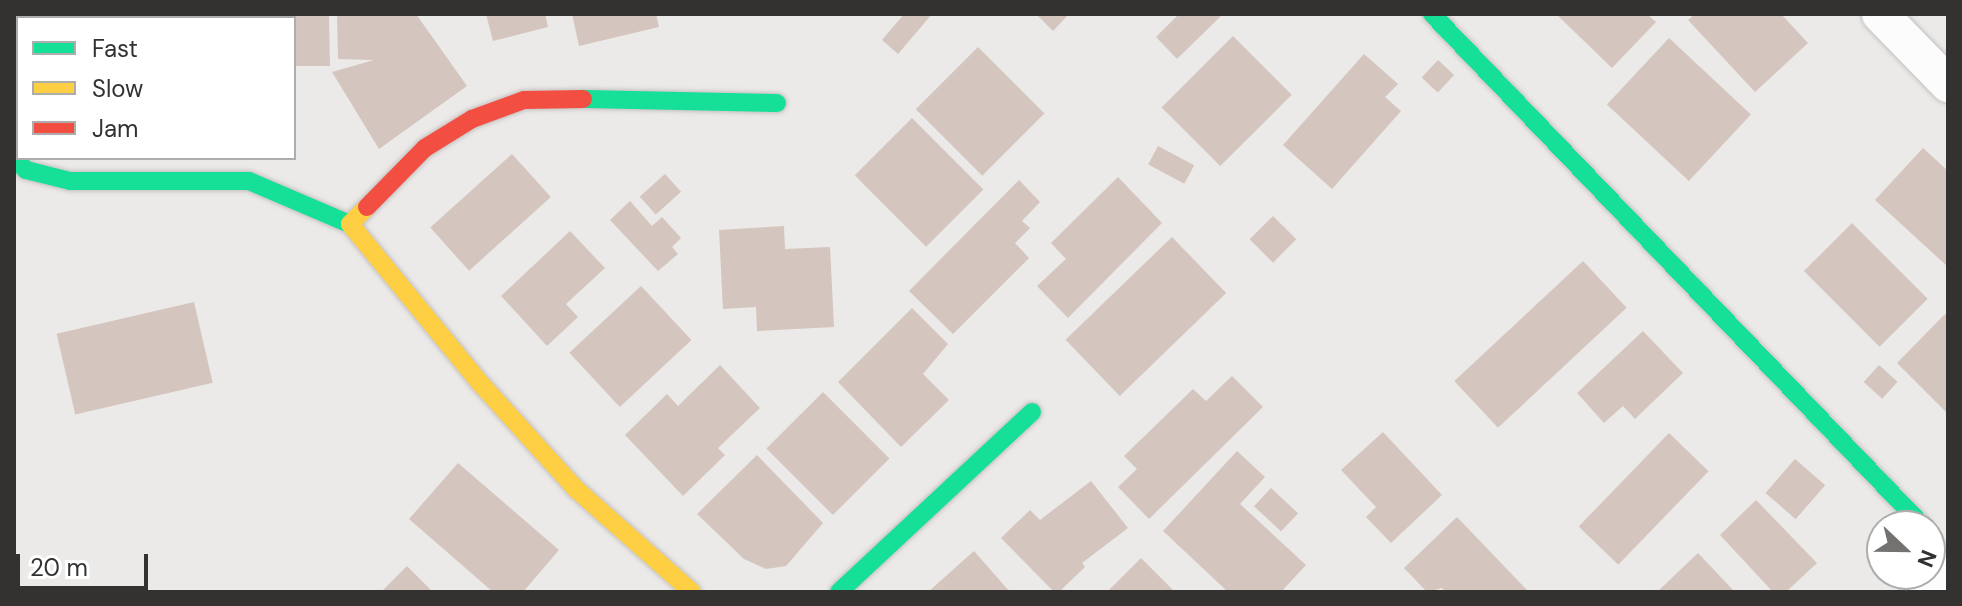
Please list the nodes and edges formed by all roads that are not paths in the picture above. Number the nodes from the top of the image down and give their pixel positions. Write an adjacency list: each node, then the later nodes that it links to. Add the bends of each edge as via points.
1 (1432, 14): 8 (street)
2 (1880, 14): 3 (street)
3 (1948, 84)
4 (777, 103): 6 (street, via 524,100 472,119 425,148)
5 (14, 158): 6 (street, via 26,170 70,181 249,181)
6 (350, 224): 10 (street, via 481,384 576,489)
7 (1032, 412): 11 (street)
8 (1908, 510)
9 (1948, 563): 12 (street)
10 (692, 592)
11 (839, 592)
12 (1919, 592)

